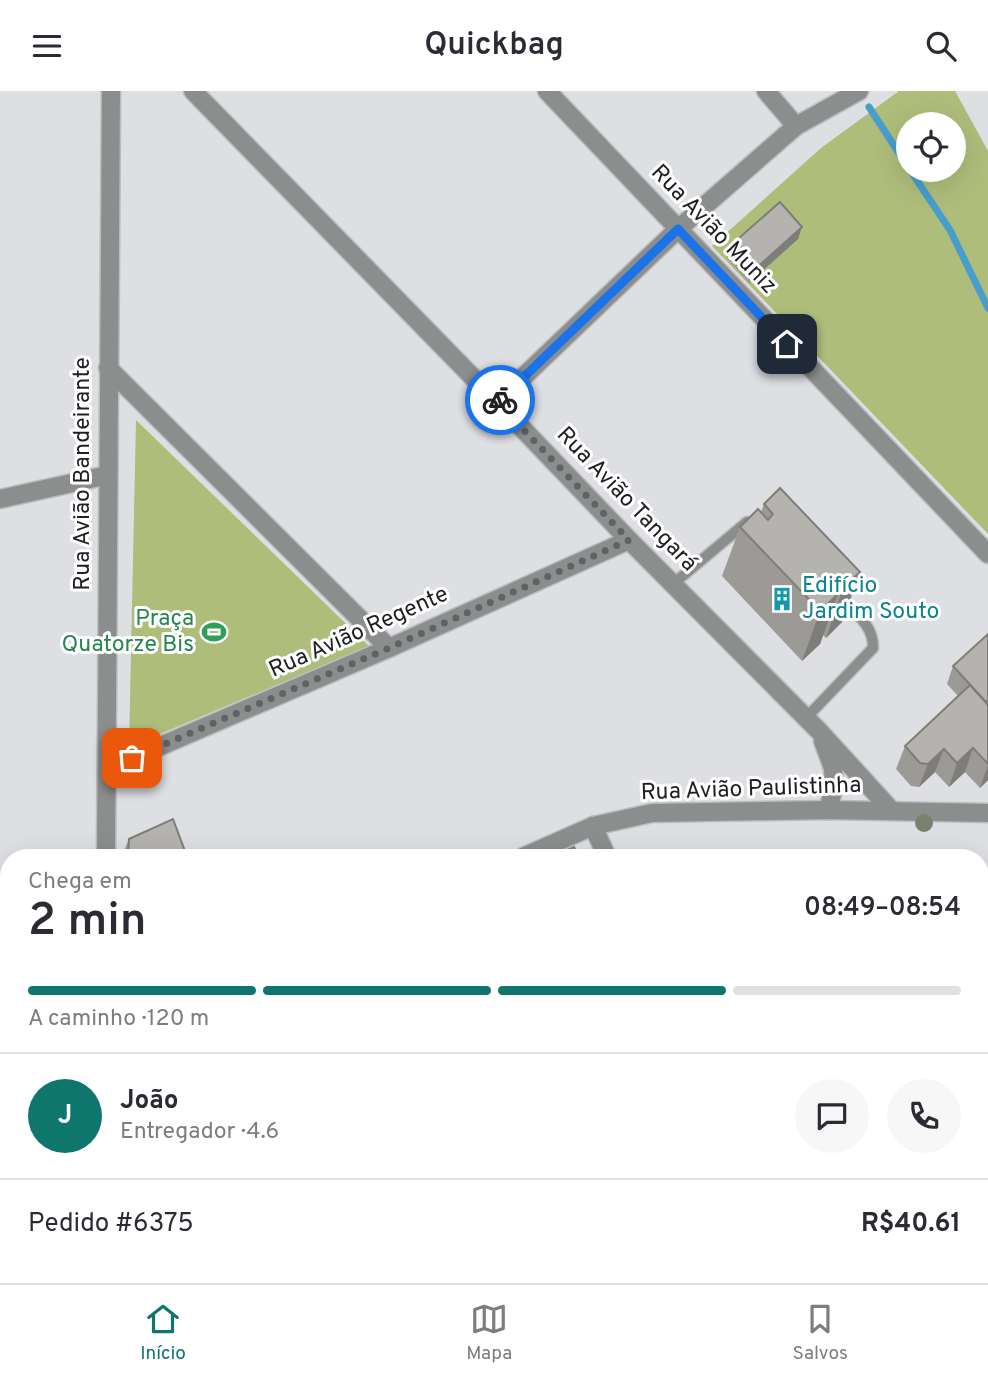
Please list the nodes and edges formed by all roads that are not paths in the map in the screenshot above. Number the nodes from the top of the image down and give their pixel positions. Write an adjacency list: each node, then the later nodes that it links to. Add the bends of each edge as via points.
1 (111, 91): 8 (street, Rua Avião Bandeirante)
2 (193, 91): 9 (street, Rua Avião Tangará)
3 (547, 91): 7 (street, Rua Avião Muniz)
4 (766, 91): 6 (street)
5 (859, 91): 6 (street)
6 (796, 126): 7 (street)
7 (678, 229): 9 (street); 14 (street, Rua Avião Muniz)
8 (108, 368): 10 (street, Rua Avião Bandeirante); 17 (street)
9 (497, 402): 13 (street, Rua Avião Tangará)
10 (108, 475): 11 (street); 20 (street, Rua Avião Bandeirante)
11 (0, 499)
12 (757, 522): 15 (lane, via 747,523)
13 (629, 540): 15 (street, Rua Avião Tangará); 17 (street, Rua Avião Regente)
14 (988, 554)
15 (673, 584): 18 (street, Rua Avião Tangará)
16 (830, 589): 18 (lane, via 867,624 873,648)
17 (389, 648): 20 (street, Rua Avião Regente)
18 (806, 718): 19 (street, Rua Avião Tangará)
19 (819, 731): 21 (street, Rua Avião Tangará, via 833,768); 22 (street, Rua Avião Tangará)
20 (107, 769): 25 (street, Rua Avião Bandeirante)
21 (828, 810): 22 (street, Rua Avião Paulistinha); 24 (street, Rua Avião Paulistinha, via 652,813)
22 (892, 811): 23 (street, Rua Avião Paulistinha)
23 (988, 813)
24 (593, 826): 26 (street, Rua Avião Paulistinha); 27 (street)
25 (106, 849)
26 (541, 849)
27 (603, 849)

